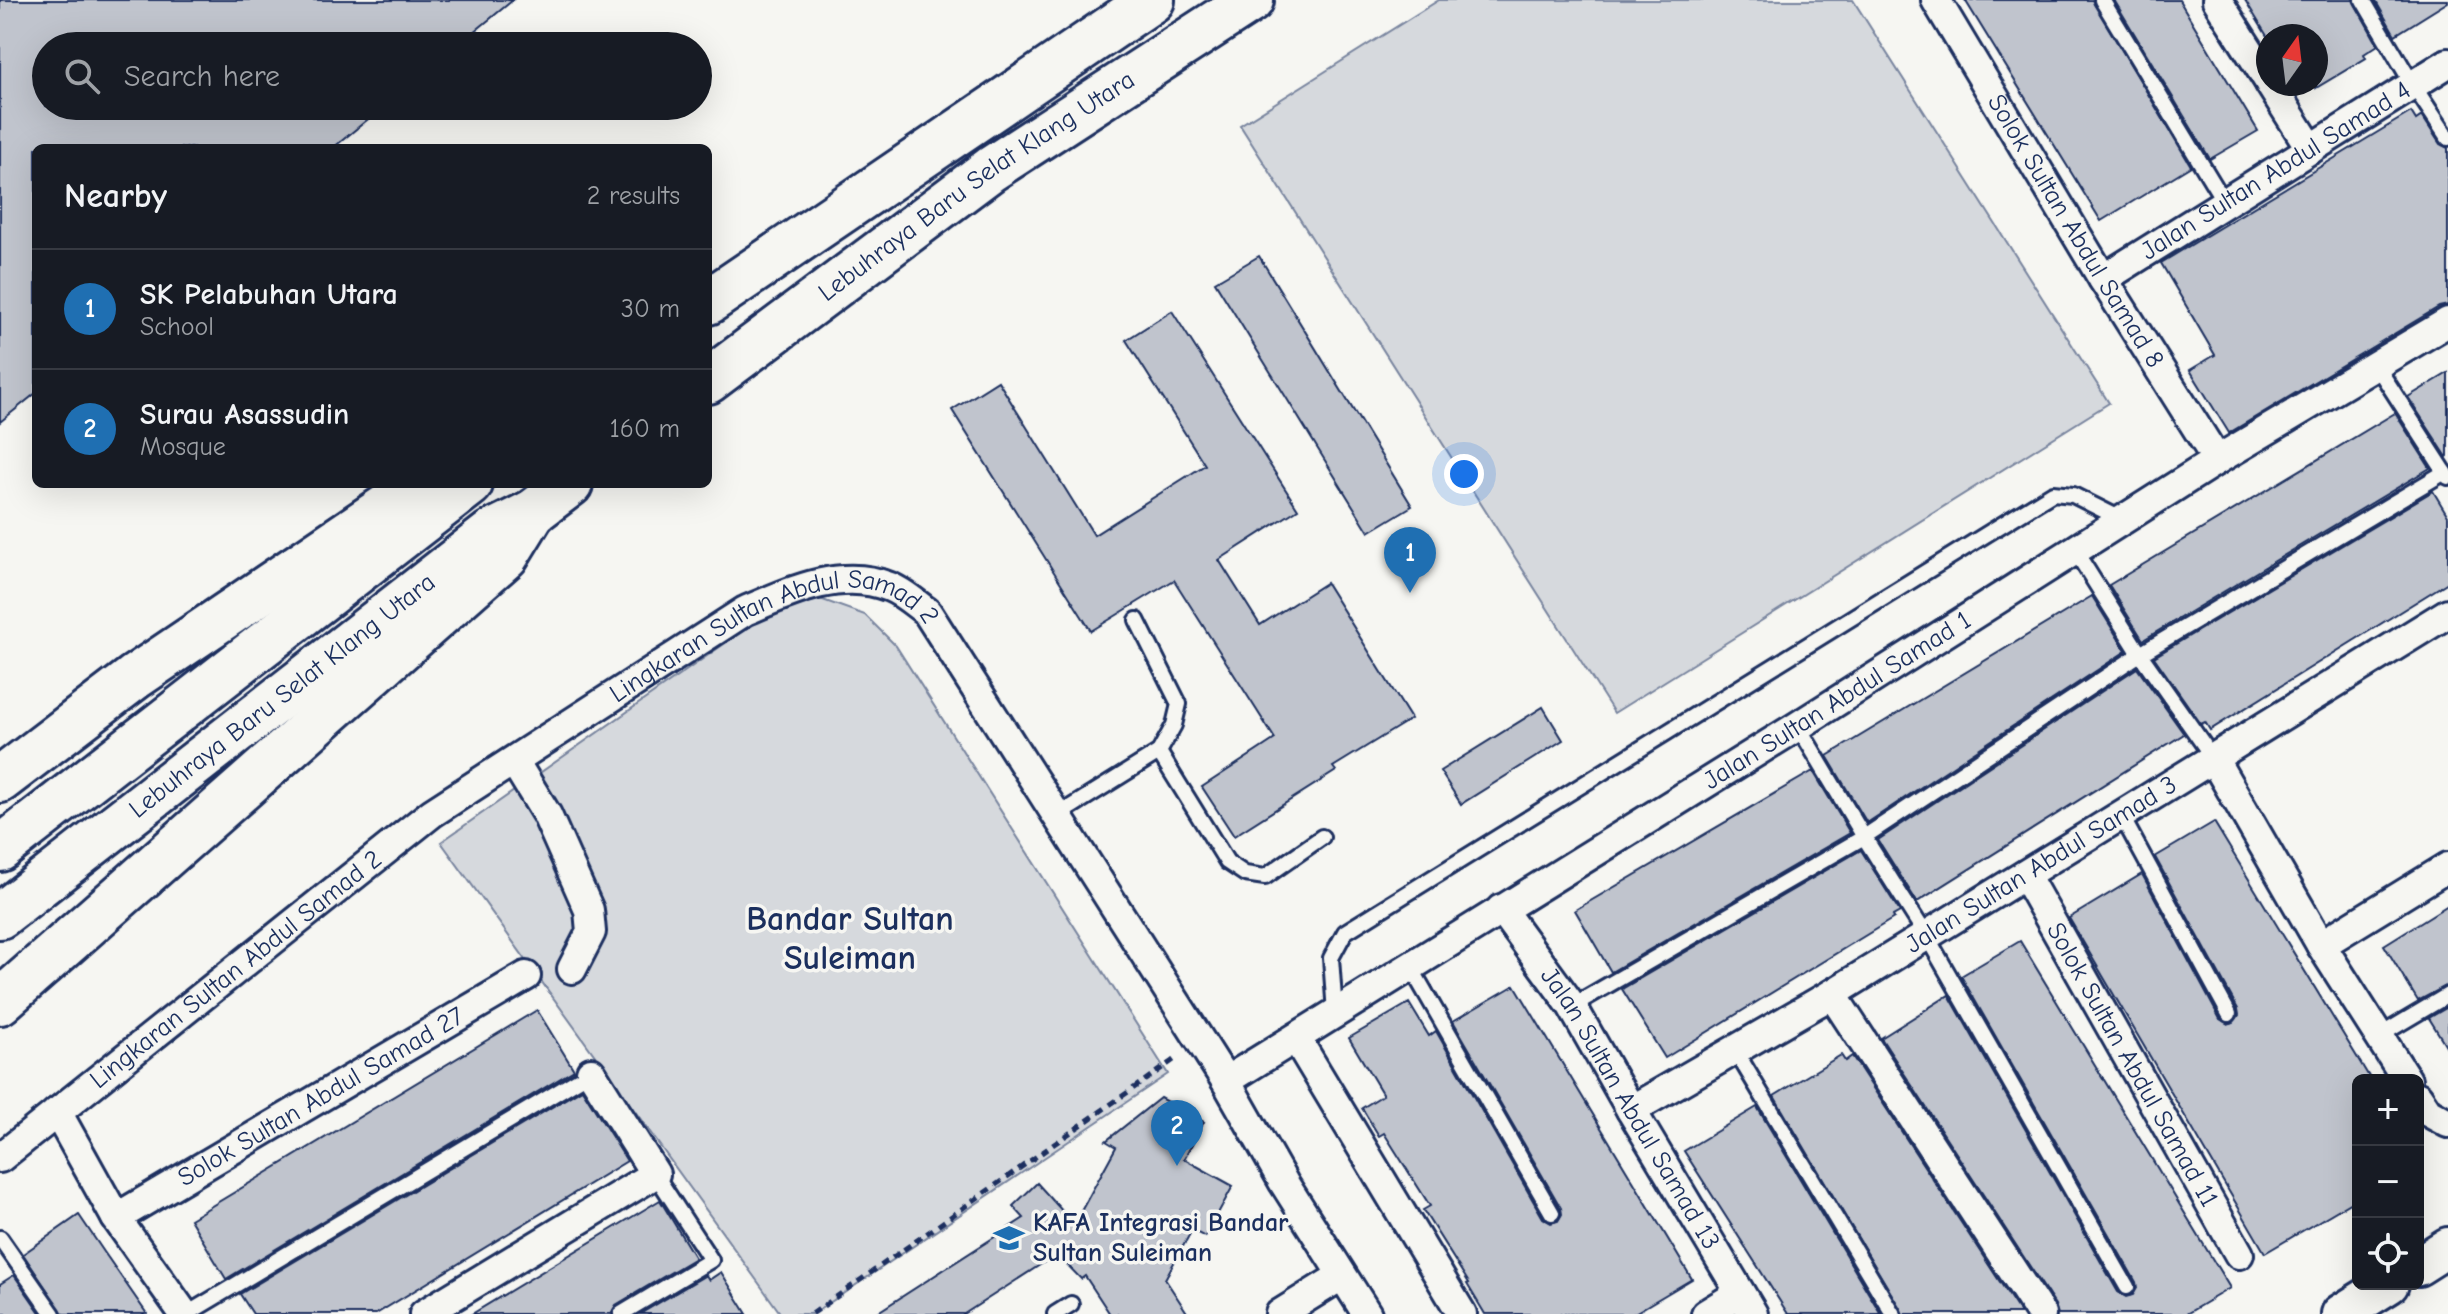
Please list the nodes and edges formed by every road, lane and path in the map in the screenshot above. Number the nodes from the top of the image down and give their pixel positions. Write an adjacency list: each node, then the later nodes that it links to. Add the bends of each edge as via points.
1 (1152, 0): 15 (highway, Lebuhraya Baru Selat Klang Utara)
2 (1251, 0): 18 (highway, Lebuhraya Baru Selat Klang Utara, via 991,169)
3 (1936, 0): 14 (street, Solok Sultan Abdul Samad 8)
4 (2102, 0): 13 (lane)
5 (2217, 0): 7 (street)
6 (2363, 0): 9 (lane)
7 (2256, 62)
8 (2448, 63): 9 (street, Jalan Sultan Abdul Samad 4)
9 (2413, 85): 11 (lane); 12 (street, Jalan Sultan Abdul Samad 4)
10 (2278, 96): 12 (street)
11 (2448, 138)
12 (2311, 149): 13 (street, Jalan Sultan Abdul Samad 4)
13 (2225, 203): 14 (street, Jalan Sultan Abdul Samad 4)
14 (2103, 279): 19 (street, Solok Sultan Abdul Samad 8)
15 (712, 299)
16 (2448, 322): 17 (street, Jalan Sultan Abdul Samad 1)
17 (2376, 365): 19 (street, Jalan Sultan Abdul Samad 1); 20 (lane)
18 (712, 378)
19 (2217, 460): 25 (street, Jalan Sultan Abdul Samad 1)
20 (2446, 474): 29 (lane)
21 (414, 488): 34 (highway, via 135,677)
22 (465, 488): 39 (highway, Lebuhraya Baru Selat Klang Utara)
23 (565, 488): 24 (highway, Lebuhraya Baru Selat Klang Utara)
24 (533, 512): 43 (highway, Lebuhraya Baru Selat Klang Utara, via 491,533); 51 (highway, via 506,556)
25 (2121, 519): 26 (street, Jalan Sultan Abdul Samad 1); 53 (lane, via 2073,495 2053,493 1345,932 1331,958)
26 (2074, 549): 29 (lane); 30 (street, Jalan Sultan Abdul Samad 1)
27 (2448, 613): 32 (street, Jalan Sultan Abdul Samad 3)
28 (1137, 620): 31 (lane, via 1179,704)
29 (2140, 654): 32 (lane); 38 (lane)
30 (1798, 726): 38 (lane); 42 (street, Jalan Sultan Abdul Samad 1)
31 (1159, 752): 35 (lane); 37 (lane, via 1227,862 1245,874 1265,877)
32 (2213, 758): 36 (street, Jalan Sultan Abdul Samad 3); 45 (street)
33 (514, 761): 35 (street, Lingkaran Sultan Abdul Samad 2, via 745,611 797,589 847,579 890,587 927,612); 47 (street, via 547,815 589,910 591,932); 64 (street, Lingkaran Sultan Abdul Samad 2, via 432,813)
34 (0, 780)
35 (1058, 815): 57 (street, Lingkaran Sultan Abdul Samad 2)
36 (2121, 815): 41 (street, Jalan Sultan Abdul Samad 3); 54 (lane)
37 (1322, 837)
38 (1864, 837): 44 (lane); 52 (lane)
39 (0, 849)
40 (2448, 867): 45 (street)
41 (2025, 875): 44 (street, Jalan Sultan Abdul Samad 3); 72 (street, Solok Sultan Abdul Samad 11)
42 (1501, 909): 46 (street, Jalan Sultan Abdul Samad 1); 52 (street, Jalan Sultan Abdul Samad 13)
43 (0, 916)
44 (1926, 935): 49 (street, Jalan Sultan Abdul Samad 3); 75 (lane)
45 (2321, 945): 55 (street)
46 (1410, 966): 53 (street, Jalan Sultan Abdul Samad 1); 68 (lane)
47 (572, 969)
48 (526, 976): 69 (street, Solok Sultan Abdul Samad 27)
49 (1832, 994): 58 (street, Jalan Sultan Abdul Samad 3); 90 (street)
50 (2448, 995): 55 (lane)
51 (0, 1002)
52 (1572, 1006): 63 (street, Jalan Sultan Abdul Samad 13)
53 (1335, 1013): 56 (street, Jalan Sultan Abdul Samad 1)
54 (2229, 1014)
55 (2379, 1036): 60 (street)
56 (1296, 1038): 61 (street, Jalan Sultan Abdul Samad 1); 87 (street)
57 (1200, 1042): 61 (street, Lingkaran Sultan Abdul Samad 2); 83 (path)
58 (1735, 1050): 63 (street, Jalan Sultan Abdul Samad 3); 89 (lane)
59 (591, 1072): 67 (street); 80 (lane)
60 (2403, 1074)
61 (1226, 1081): 74 (street, Lingkaran Sultan Abdul Samad 2)
62 (2424, 1106): 65 (street)
63 (1631, 1110): 78 (street, Jalan Sultan Abdul Samad 13)
64 (57, 1112): 66 (street, Lingkaran Sultan Abdul Samad 2); 69 (street)
65 (2448, 1123)
66 (0, 1158)
67 (655, 1174): 81 (street); 82 (lane, via 711,1260)
68 (1552, 1213)
69 (116, 1218): 80 (street)
70 (0, 1238): 79 (lane)
71 (2448, 1247): 73 (street)
72 (2239, 1254)
73 (2424, 1262)
74 (1341, 1276): 85 (street); 86 (street, Lingkaran Sultan Abdul Samad 2)
75 (2127, 1287)
76 (2379, 1290): 91 (street)
77 (1071, 1304): 84 (lane)
78 (1746, 1304): 88 (street)
79 (53, 1314)
80 (185, 1314)
81 (424, 1314)
82 (621, 1314)
83 (812, 1314)
84 (1055, 1314)
85 (1280, 1314)
86 (1367, 1314)
87 (1462, 1314)
88 (1706, 1314)
89 (1893, 1314)
90 (2041, 1314)
91 (2341, 1314)

